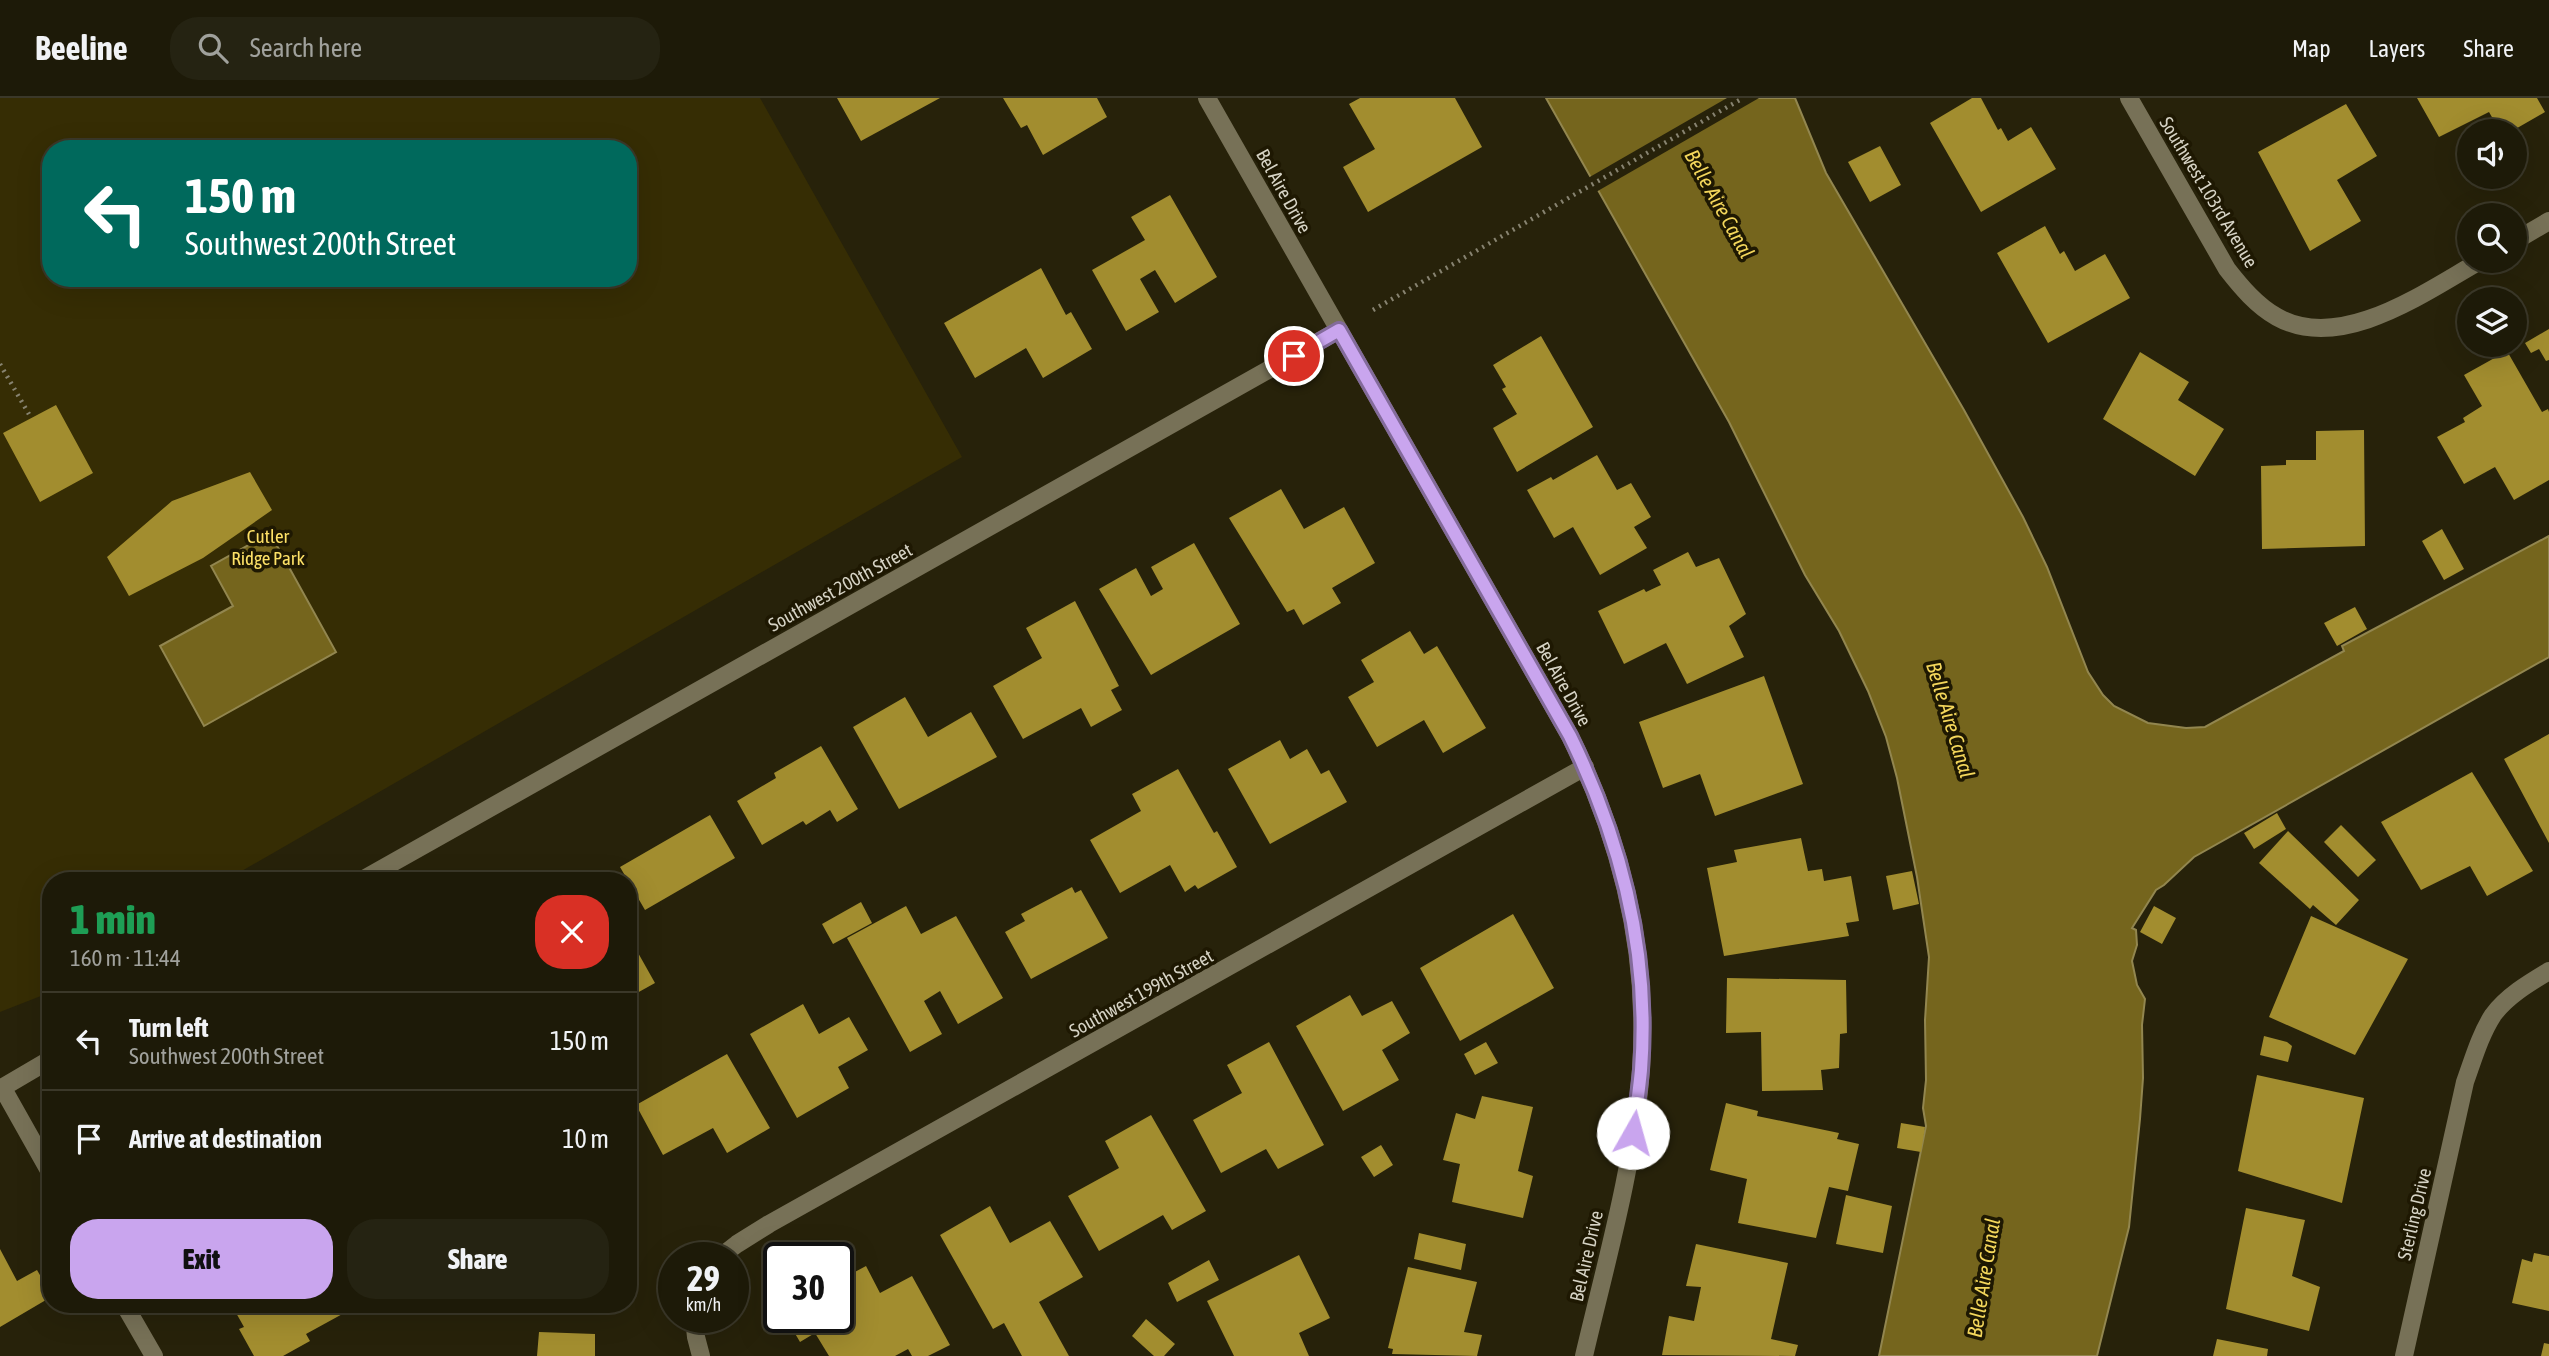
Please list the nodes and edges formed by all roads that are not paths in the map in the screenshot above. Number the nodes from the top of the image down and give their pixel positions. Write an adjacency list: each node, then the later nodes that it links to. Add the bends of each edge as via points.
1 (1207, 98): 6 (street, Bel Aire Drive)
2 (2129, 98): 5 (street, Southwest 103rd Avenue, via 2227,269 2245,291 2279,318 2321,328 2351,325 2377,317)
3 (2549, 221): 4 (street)
4 (2527, 234)
5 (2458, 273)
6 (1339, 330): 7 (street, Bel Aire Drive); 8 (street, Southwest 200th Street)
7 (1585, 767): 13 (street, Southwest 199th Street); 18 (street, Bel Aire Drive, via 1614,843 1630,903 1642,1019 1633,1133)
8 (376, 872)
9 (2549, 971): 19 (street, Sterling Drive, via 2518,990 2493,1015 2477,1048 2465,1082)
10 (42, 1064): 11 (street)
11 (1, 1088): 12 (street)
12 (42, 1159)
13 (740, 1242)
14 (129, 1313): 16 (street)
15 (696, 1333): 17 (street)
16 (154, 1356)
17 (701, 1356)
18 (1584, 1356)
19 (2404, 1356)

